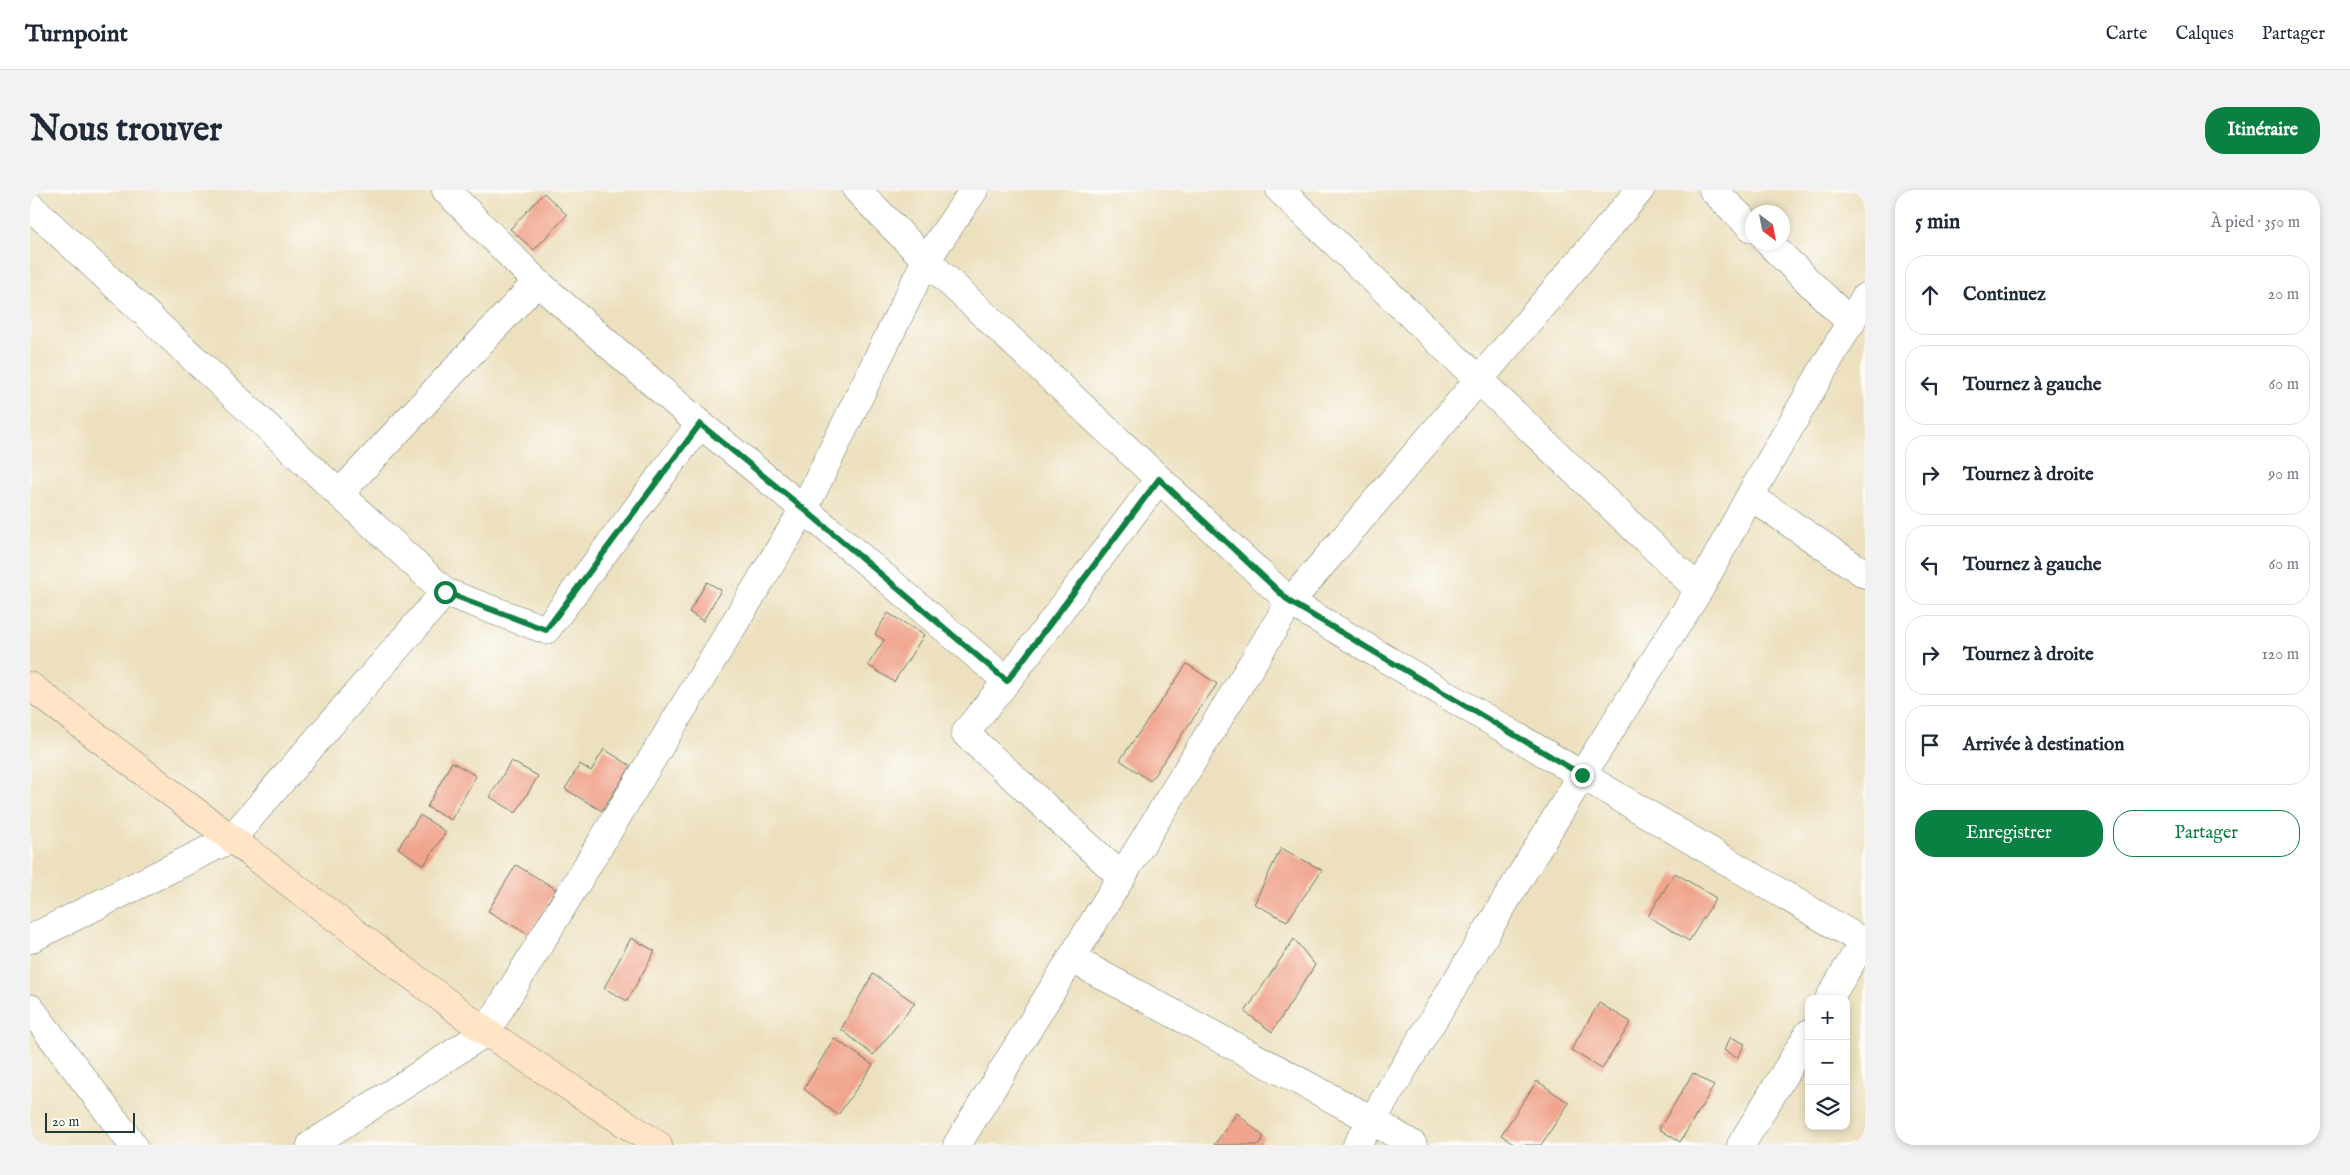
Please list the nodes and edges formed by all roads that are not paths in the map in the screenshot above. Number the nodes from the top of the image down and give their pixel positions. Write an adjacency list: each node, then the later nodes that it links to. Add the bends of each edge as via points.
1 (446, 190): 11 (street)
2 (857, 190): 10 (street)
3 (974, 190): 10 (street)
4 (1280, 190): 14 (street)
5 (1640, 190): 14 (street)
6 (1713, 190): 8 (street)
7 (30, 206): 17 (street)
8 (1745, 221)
9 (1776, 250): 13 (street)
10 (926, 260): 16 (street); 19 (street)
11 (537, 282): 15 (street); 17 (street)
12 (1865, 297): 13 (street)
13 (1851, 323): 18 (street)
14 (1478, 379): 21 (street); 23 (street)
15 (700, 424): 19 (street); 22 (street, via 546,630)
16 (1159, 479): 23 (street); 24 (street)
17 (339, 494): 22 (street)
18 (1750, 496): 20 (street); 21 (street)
19 (804, 509): 24 (street); 34 (street)
20 (1865, 574)
21 (1699, 590): 26 (street)
22 (445, 592): 27 (street)
23 (1290, 602): 26 (street); 28 (street)
24 (1007, 681): 28 (street, via 965,733)
25 (30, 686): 27 (main road)
26 (1582, 775): 30 (street); 36 (street)
27 (232, 838): 29 (street); 34 (main road)
28 (1122, 877): 31 (street)
29 (30, 939)
30 (1864, 941): 32 (street)
31 (1072, 959): 36 (street); 40 (street)
32 (1831, 995)
33 (30, 1008): 37 (street)
34 (486, 1032): 38 (street); 39 (main road)
35 (1805, 1040): 43 (street)
36 (1372, 1120): 41 (street); 42 (street)
37 (133, 1145)
38 (311, 1145)
39 (658, 1145)
40 (957, 1145)
41 (1357, 1145)
42 (1413, 1145)
43 (1741, 1145)

